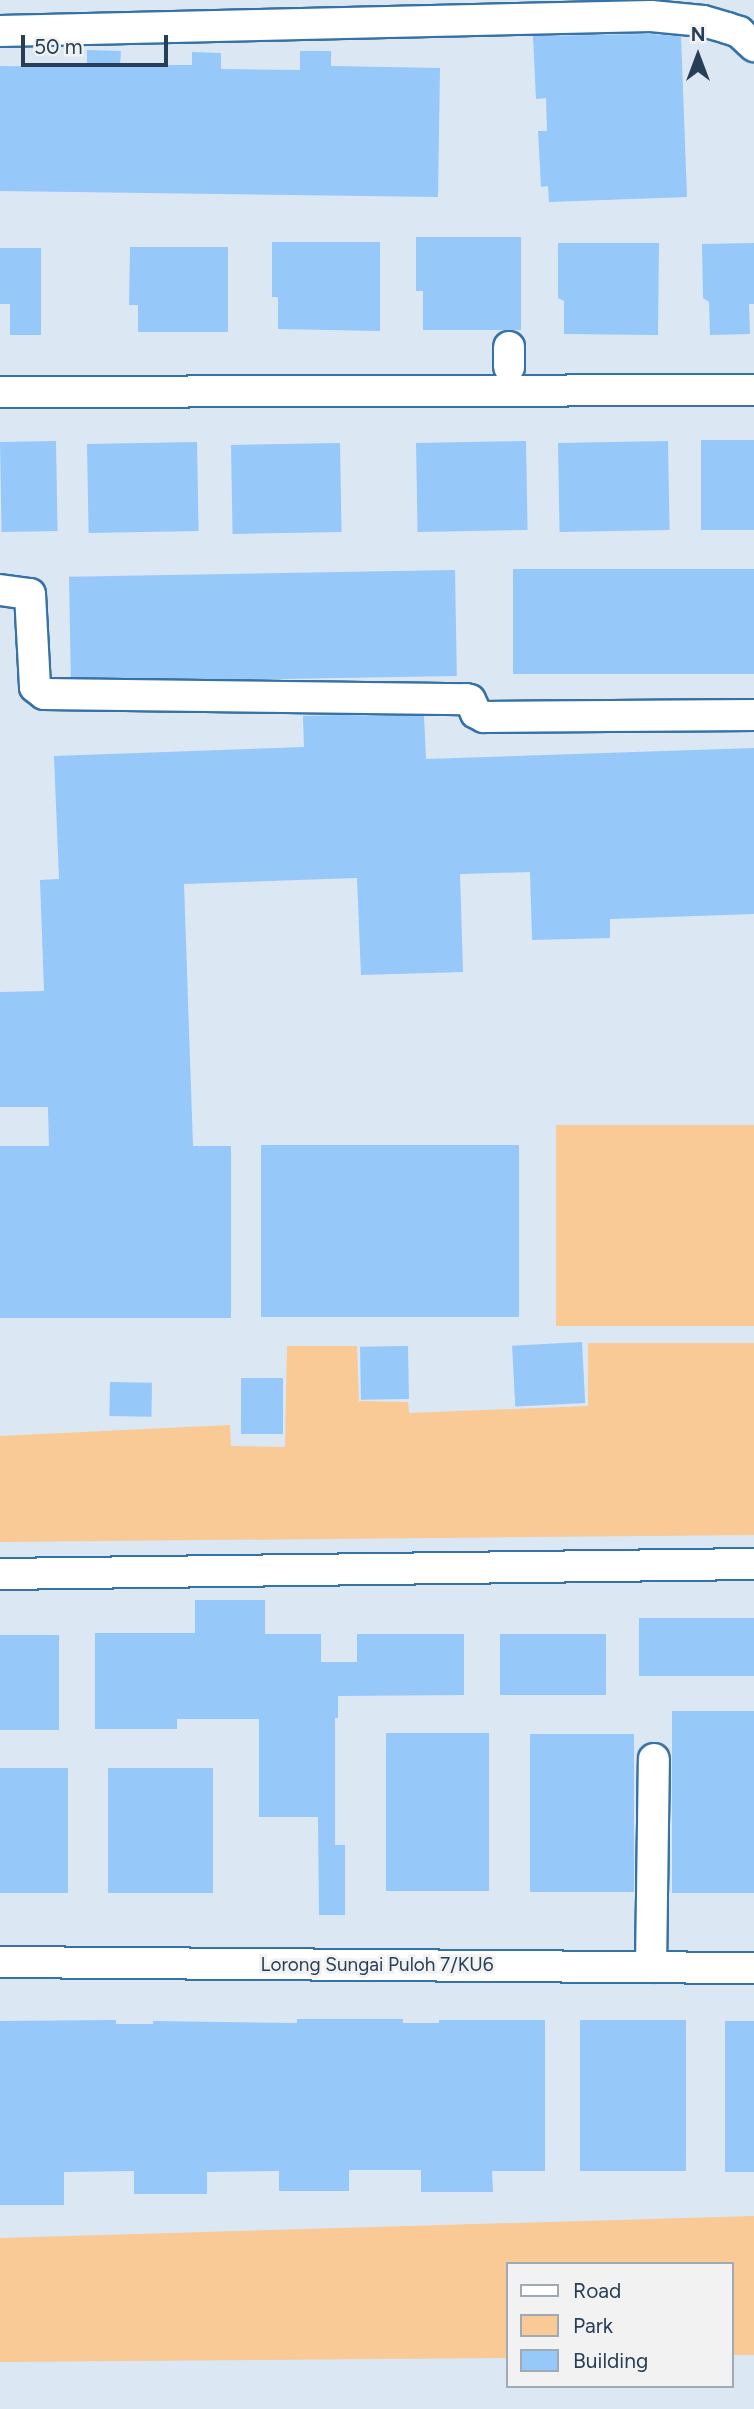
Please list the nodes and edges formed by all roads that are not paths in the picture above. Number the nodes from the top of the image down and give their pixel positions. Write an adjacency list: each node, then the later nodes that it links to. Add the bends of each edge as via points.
1 (0, 31): 2 (street, via 651,16 703,21 739,32)
2 (754, 46)
3 (754, 390): 4 (street)
4 (0, 392)
5 (0, 590): 6 (street, via 30,594 35,687 44,694 466,699 484,717)
6 (754, 715)
7 (754, 1564): 8 (street)
8 (0, 1574)
9 (654, 1759): 11 (street)
10 (0, 1962): 11 (street, Lorong Sungai Puloh 7/KU6)
11 (651, 1967): 12 (street, Lorong Sungai Puloh 7/KU6)
12 (754, 1968)

